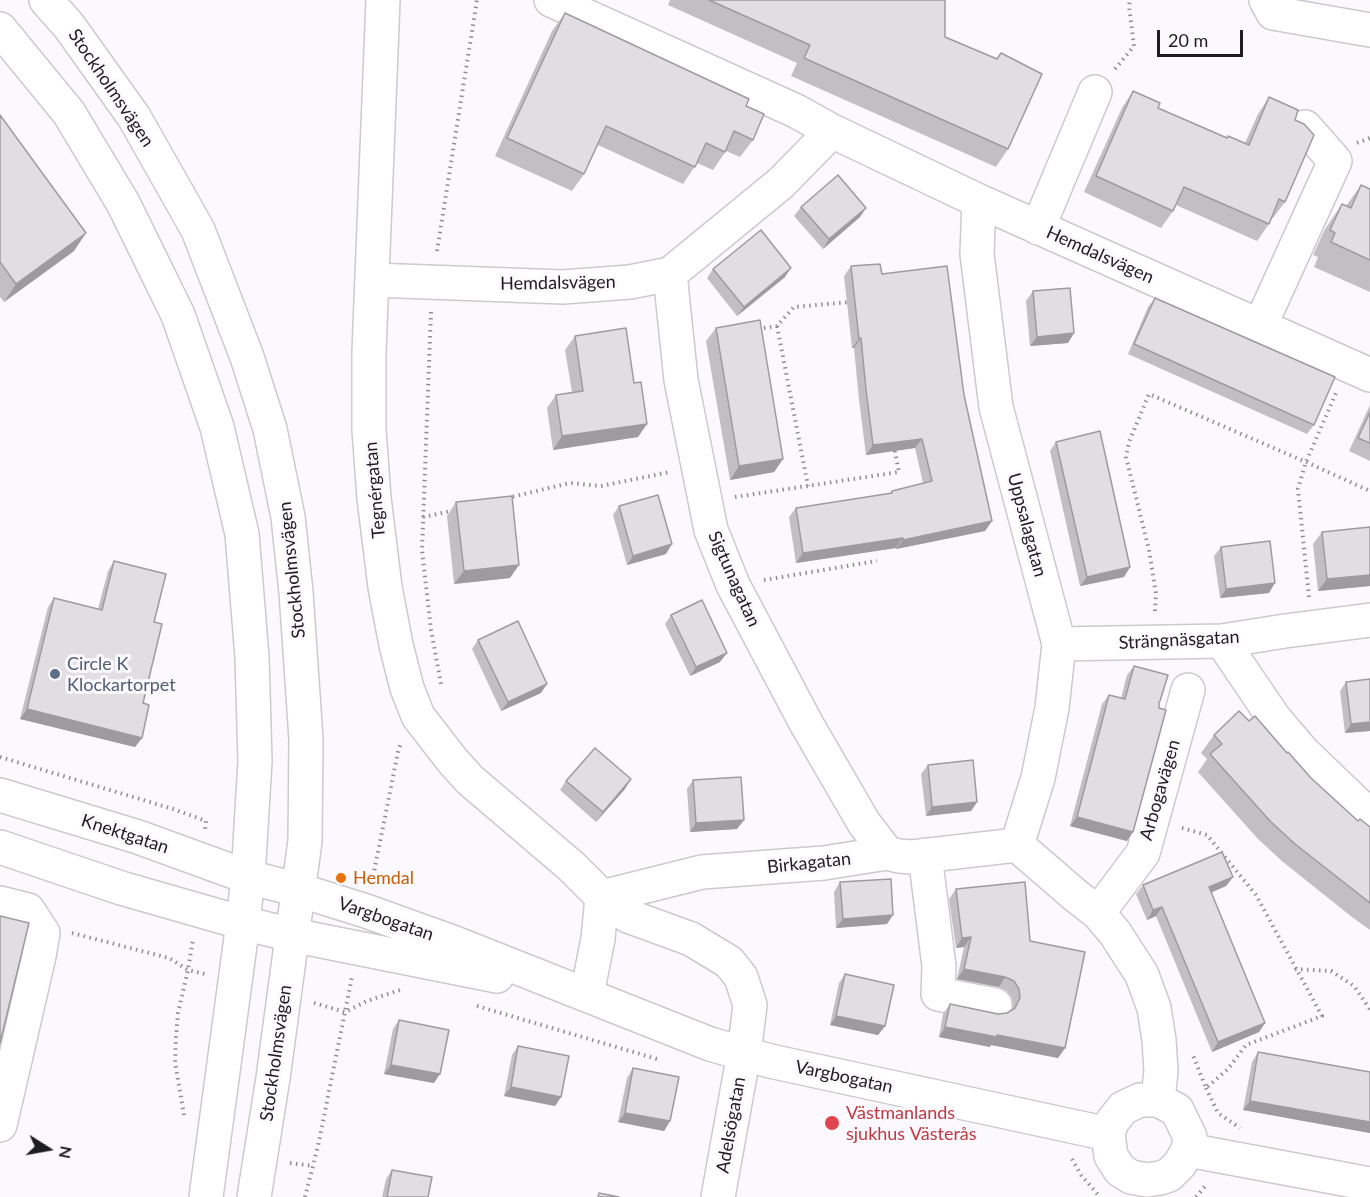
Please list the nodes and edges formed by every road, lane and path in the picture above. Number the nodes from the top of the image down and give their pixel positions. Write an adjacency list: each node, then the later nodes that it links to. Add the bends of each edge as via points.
1 (46, 0): 51 (street, Stockholmsvägen, via 134,117 198,230 270,429 288,517 306,739 305,841)
2 (383, 0): 10 (street, Tegnérgatan)
3 (405, 0): 10 (street)
4 (477, 0): 19 (path)
5 (552, 0): 14 (street, Hemdalsvägen)
6 (1130, 0): 11 (path)
7 (1266, 0): 9 (street, via 1273,13)
8 (0, 29): 50 (street, via 69,112 123,203 178,315 218,427 242,534 251,645 255,761)
9 (1370, 30)
10 (382, 41): 18 (street, Tegnérgatan)
11 (1134, 45)
12 (1095, 93): 16 (street)
13 (1305, 127): 22 (street, via 1335,161)
14 (832, 131): 15 (street, Hemdalsvägen); 17 (street, Hemdalsvägen, via 781,183)
15 (978, 201): 16 (street, Hemdalsvägen); 40 (street, Uppsalagatan, via 977,254 996,407)
16 (1038, 228): 22 (street, Hemdalsvägen)
17 (670, 274): 19 (street, Hemdalsvägen, via 630,282 563,286); 27 (street, Sigtunagatan, via 681,380)
18 (373, 279): 19 (street, Hemdalsvägen); 42 (street, Tegnérgatan, via 369,430 374,498 396,645)
19 (432, 282): 33 (path)
20 (850, 302): 21 (path, via 794,307)
21 (777, 326): 23 (path); 28 (path)
22 (1260, 326): 24 (street, Hemdalsvägen)
23 (755, 329)
24 (1359, 370): 26 (path)
25 (893, 442): 28 (path, via 898,472)
26 (1306, 462): 29 (path); 37 (path, via 1298,489); 39 (path, via 1149,394 1126,457 1156,594)
27 (697, 466): 30 (path, via 601,486 570,483); 31 (street, Sigtunagatan)
28 (808, 486): 31 (path)
29 (1370, 491)
30 (506, 499)
31 (705, 501): 35 (street, Sigtunagatan, via 711,530)
32 (465, 508): 33 (path)
33 (423, 517): 42 (path, via 423,571 443,696)
34 (877, 561): 35 (path)
35 (734, 585): 48 (street, Sigtunagatan, via 806,723 864,823)
36 (1370, 620): 37 (street, Strängnäsgatan)
37 (1312, 627): 38 (street, Strängnäsgatan)
38 (1222, 641): 39 (street, Strängnäsgatan); 44 (street, via 1274,718 1303,752)
39 (1153, 642): 40 (street, Strängnäsgatan)
40 (1059, 644): 46 (street, Uppsalagatan, via 1043,755)
41 (1188, 690): 45 (street, Arbogavägen)
42 (418, 716): 52 (street, Tegnérgatan, via 470,780); 54 (path, via 406,730 398,752)
43 (0, 795): 50 (street, Knektgatan, via 138,837)
44 (1370, 813)
45 (1152, 819): 55 (street, Arbogavägen, via 1143,853); 60 (path, via 1207,835 1256,895)
46 (1017, 845): 49 (street, Birkagatan); 55 (street)
47 (0, 847): 56 (street, via 121,888)
48 (887, 853): 49 (street, Birkagatan); 52 (street, Birkagatan, via 824,863 702,873)
49 (925, 855): 64 (street, via 939,966 938,994)
50 (248, 877): 51 (street, Vargbogatan); 56 (street)
51 (299, 890): 54 (street, Vargbogatan); 58 (street, Stockholmsvägen)
52 (602, 897): 62 (street); 68 (street, Tegnérgatan, via 628,916 691,939 729,962 741,977 750,1005)
53 (0, 903): 57 (street, via 28,910)
54 (366, 911): 62 (street, Vargbogatan)
55 (1098, 913): 71 (street, via 1142,975 1154,1008 1161,1071)
56 (243, 923): 58 (street, Vargbogatan); 81 (street)
57 (41, 931): 72 (street, via 39,956); 73 (path, via 52,927 169,958 188,970 178,1013 175,1053)
58 (292, 935): 59 (street, Vargbogatan); 82 (street, Stockholmsvägen)
59 (358, 948): 62 (street, Vargbogatan); 66 (path)
60 (1295, 969): 65 (path, via 1331,971 1354,986); 70 (path, via 1322,1016 1246,1045 1228,1070)
61 (401, 989): 66 (path)
62 (587, 994): 68 (street, Vargbogatan, via 710,1044)
63 (469, 1004): 69 (path)
64 (995, 1005)
65 (1370, 1009)
66 (345, 1011): 78 (path)
67 (1191, 1049): 70 (path)
68 (744, 1053): 75 (street, Vargbogatan); 84 (street, Adelsögatan)
69 (664, 1061)
70 (1206, 1088): 74 (path, via 1218,1113)
71 (1158, 1100): 75 (street, via 1140,1100 1123,1108); 76 (street, via 1176,1110 1190,1137)
72 (0, 1125)
73 (186, 1125)
74 (1248, 1132)
75 (1108, 1134): 80 (street, via 1111,1156 1120,1170)
76 (1188, 1150): 79 (street); 80 (street, via 1169,1175)
77 (289, 1162): 78 (path)
78 (313, 1166): 83 (path)
79 (1370, 1184)
80 (1145, 1189)
81 (206, 1197)
82 (254, 1197)
83 (305, 1197)
84 (718, 1197)

